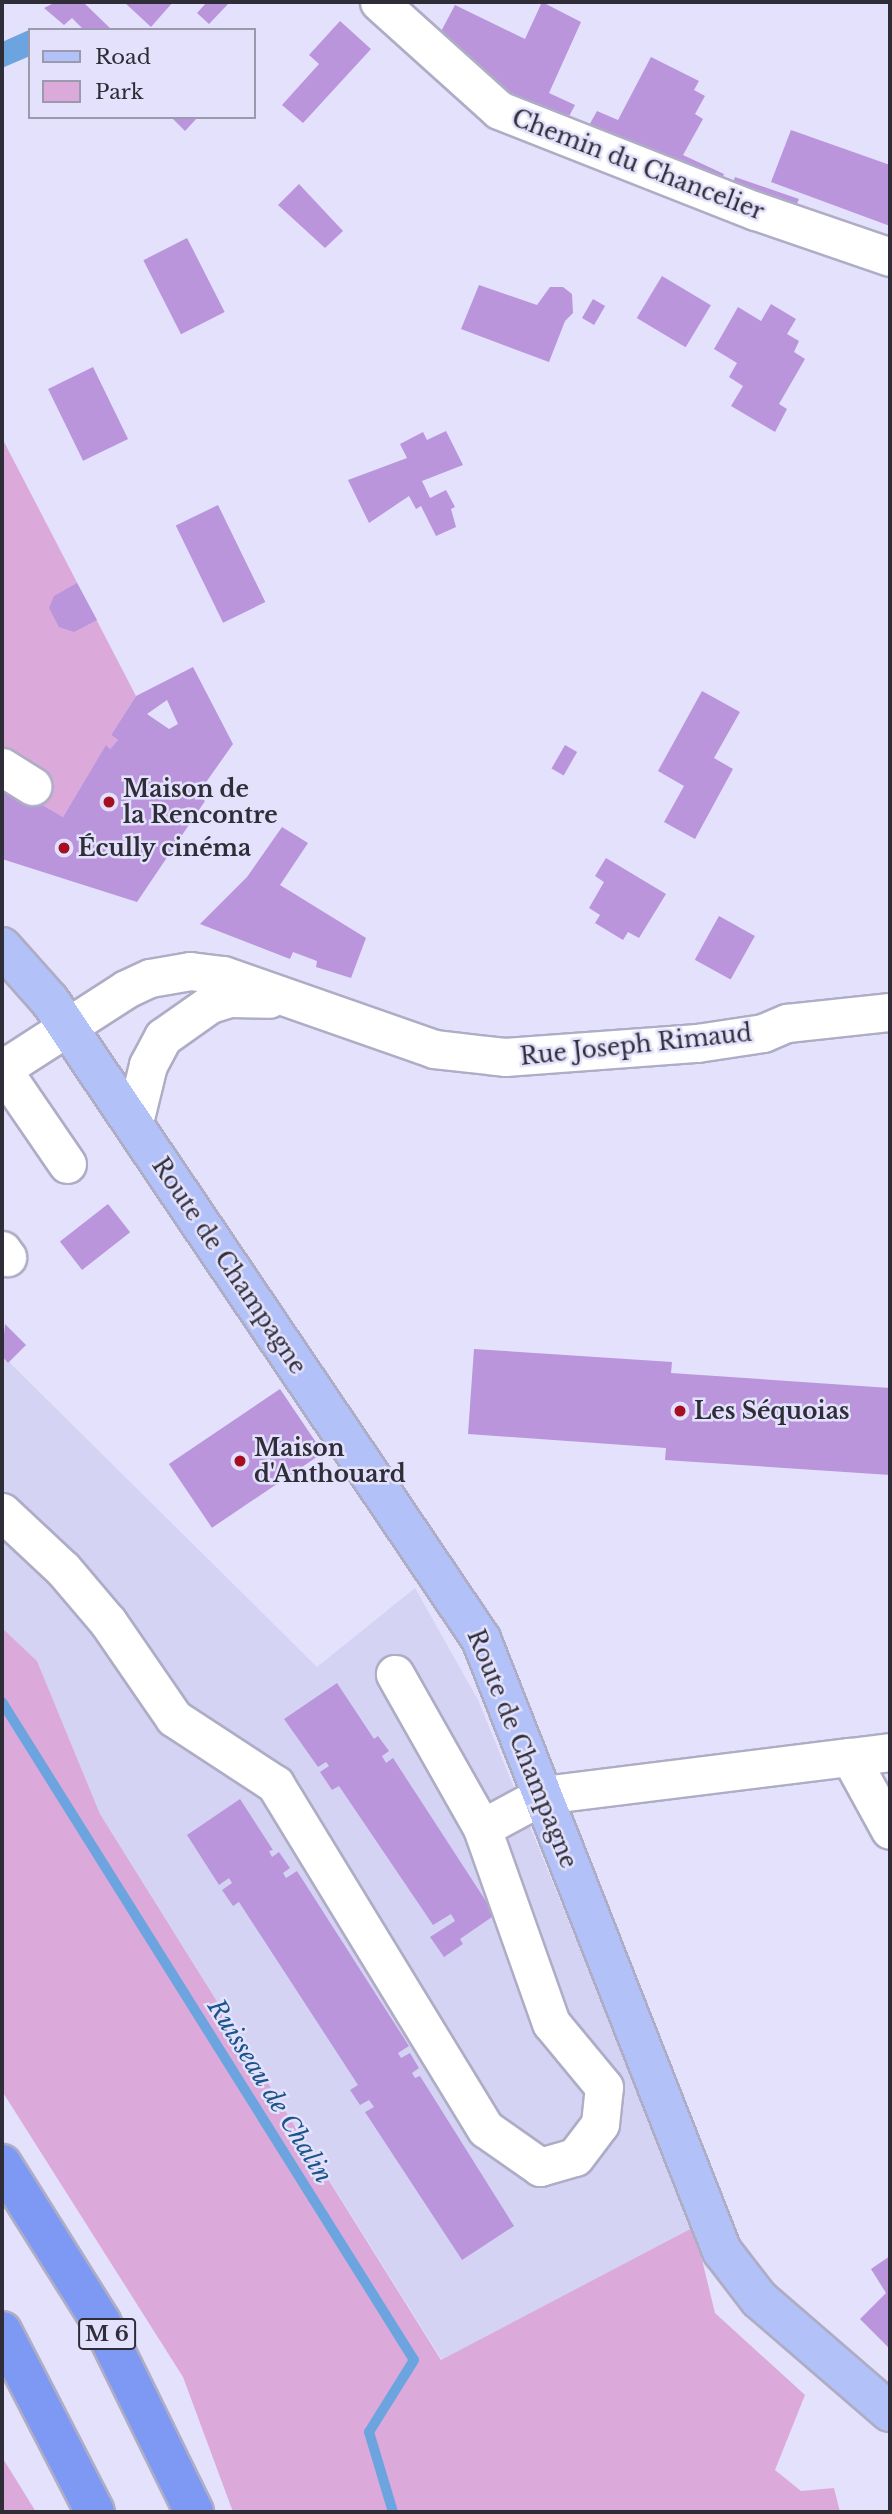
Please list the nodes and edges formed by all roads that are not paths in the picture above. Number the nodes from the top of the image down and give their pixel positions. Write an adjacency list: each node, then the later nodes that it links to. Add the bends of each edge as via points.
1 (379, 2): 2 (street, Chemin du Chancelier, via 499,110 743,206)
2 (890, 257)
3 (2, 767): 4 (street)
4 (32, 786)
5 (2, 947): 8 (main road, Route de Champagne, via 36,982)
6 (305, 1002): 7 (street, Rue Joseph Rimaud, via 434,1049 505,1057 697,1043 763,1033 787,1023); 8 (street, Rue Joseph Rimaud, via 223,975 190,971 150,978); 10 (street, Rue Joseph Rimaud, via 230,998 190,1015 154,1050)
7 (890, 1012)
8 (66, 1024): 9 (street, Rue Joseph Rimaud); 10 (main road, Route de Champagne)
9 (2, 1069): 11 (street)
10 (134, 1122): 16 (main road, Route de Champagne, via 481,1639)
11 (67, 1164)
12 (2, 1512): 17 (street, via 64,1569 108,1622 174,1718 275,1784 486,2129 540,2167 575,2157 600,2124 604,2087 551,2022)
13 (395, 1674): 17 (street)
14 (890, 1752): 15 (street)
15 (850, 1757): 16 (street); 18 (street)
16 (543, 1795): 17 (street); 21 (main road, Route de Champagne, via 722,2251 760,2299)
17 (482, 1828)
18 (890, 1830)
19 (2, 2164): 23 (highway, M 6, via 101,2322)
20 (2, 2331): 22 (highway)
21 (890, 2412)
22 (95, 2512)
23 (194, 2512)

